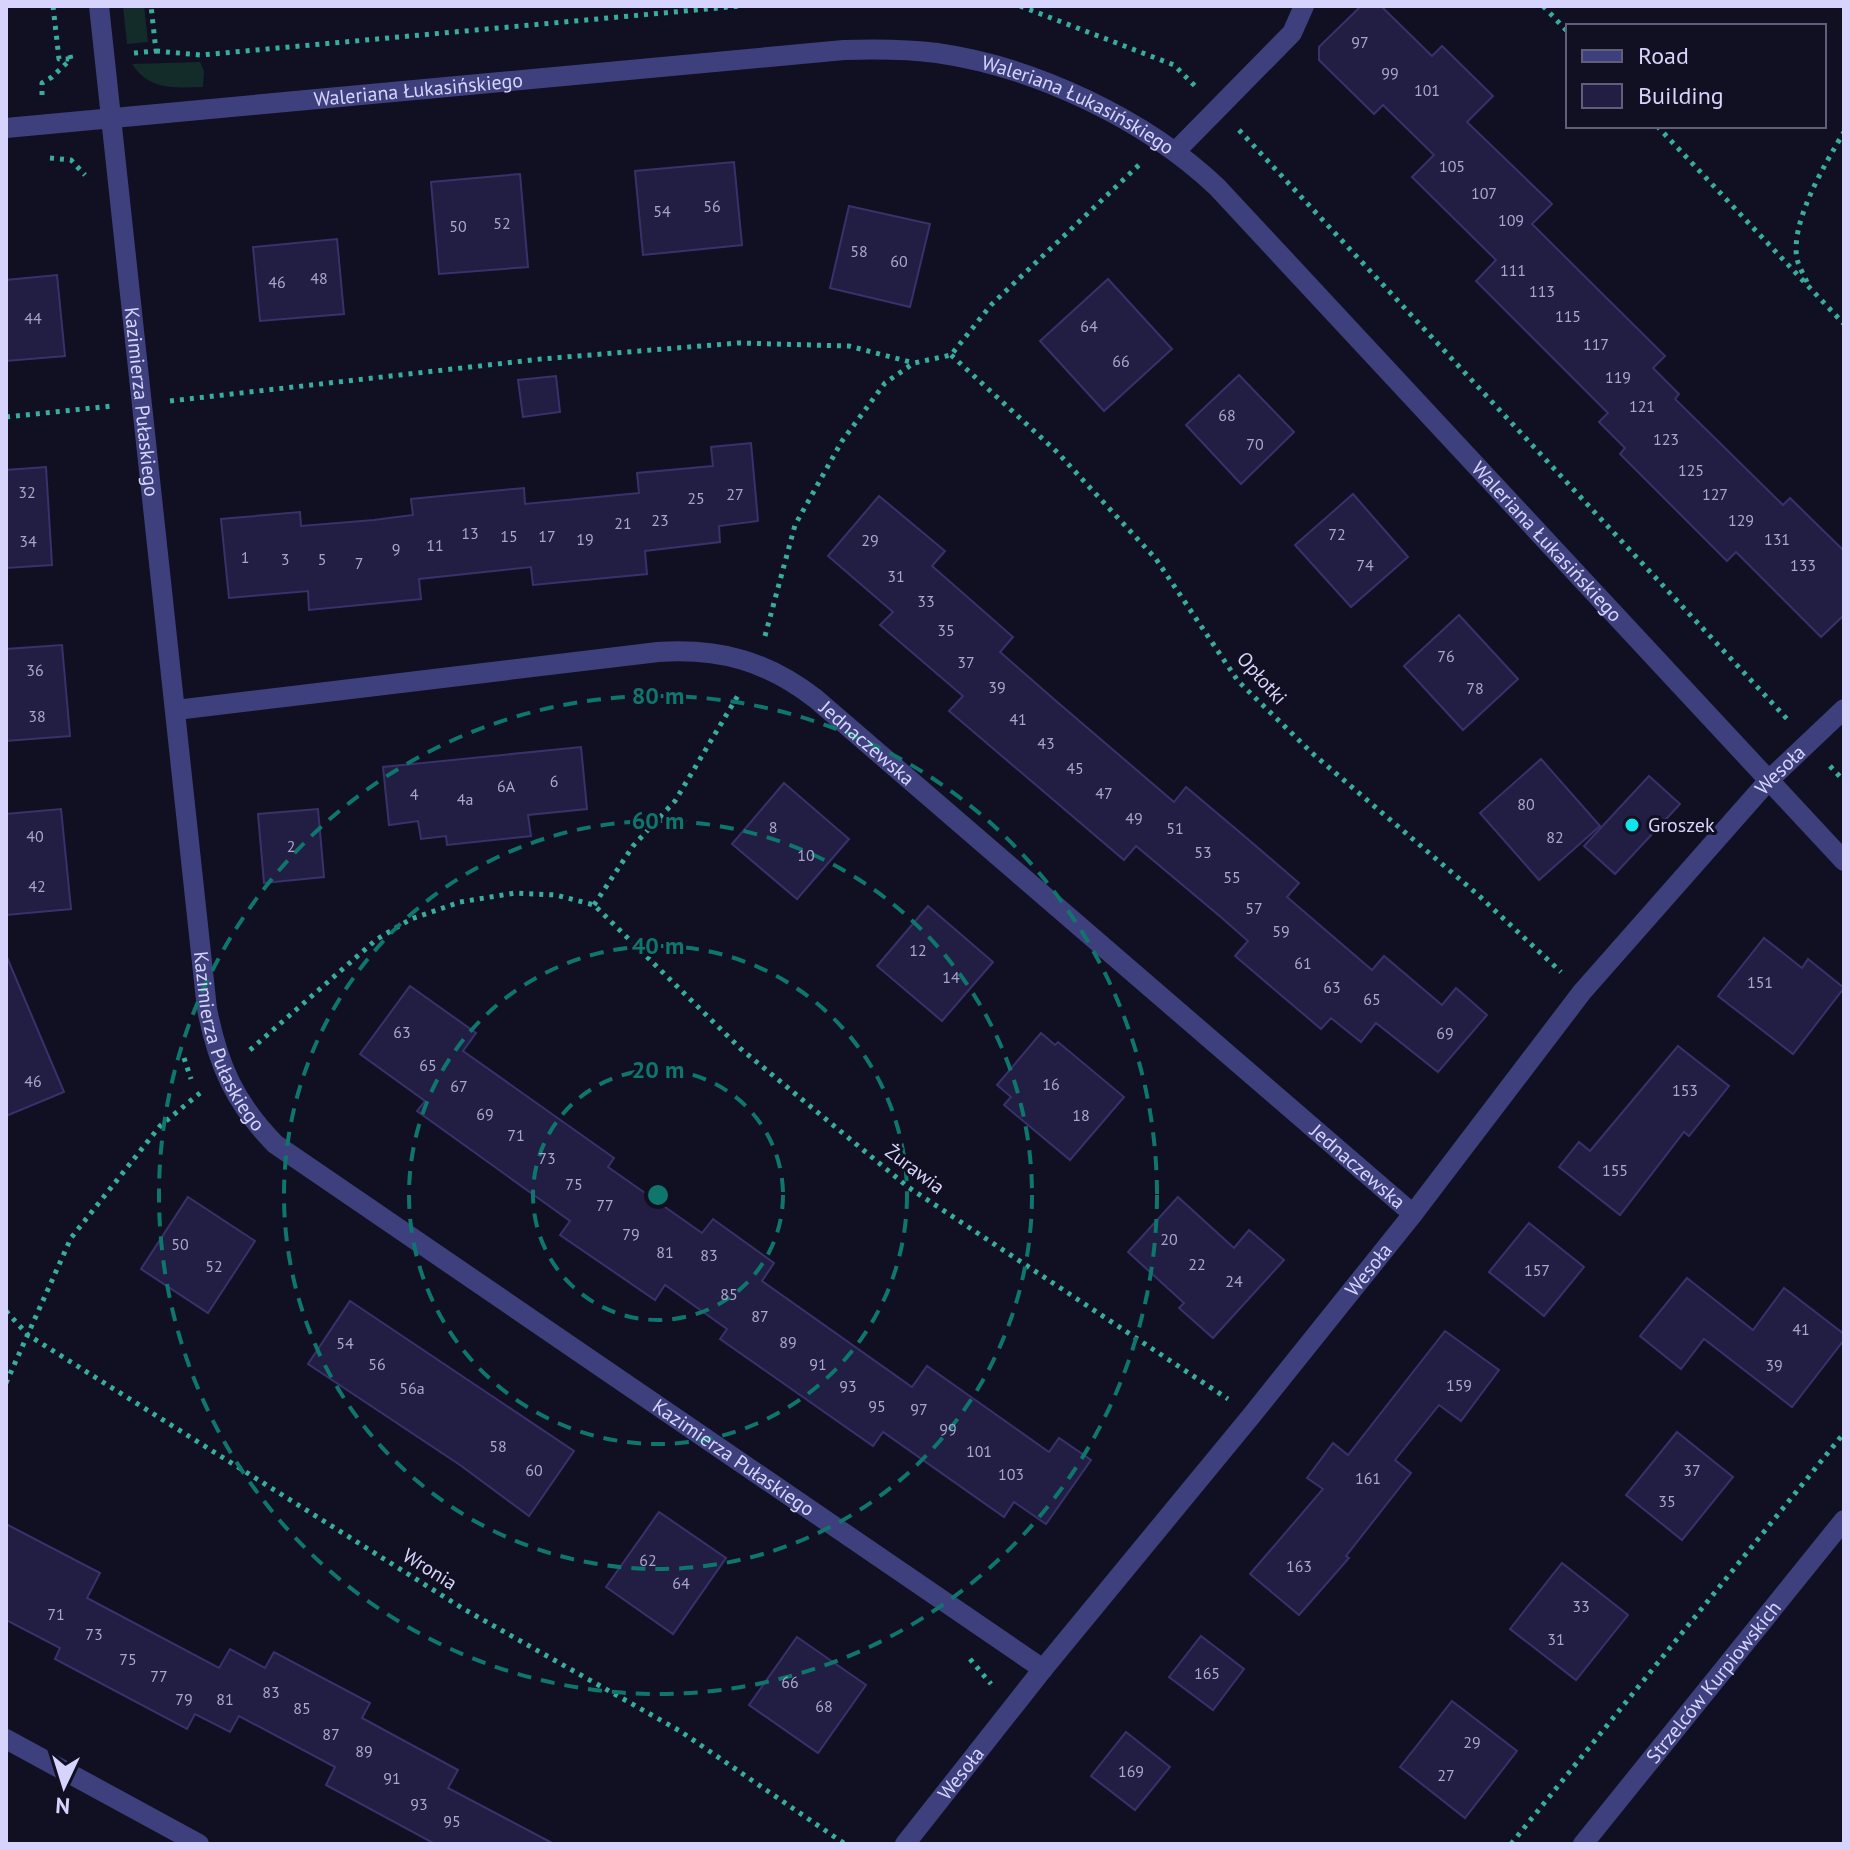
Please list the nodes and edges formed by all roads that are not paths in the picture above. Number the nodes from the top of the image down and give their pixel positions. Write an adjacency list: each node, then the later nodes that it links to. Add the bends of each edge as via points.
1 (99, 6): 3 (street, Kazimierza Pułaskiego)
2 (1304, 6): 5 (street, via 1292,33 1218,108)
3 (112, 119): 4 (street, Waleriana Łukasińskiego); 5 (street, Waleriana Łukasińskiego, via 887,49 936,53 1012,72 1077,97); 7 (street, Kazimierza Pułaskiego)
4 (6, 128)
5 (1170, 147): 8 (street, Waleriana Łukasińskiego, via 1250,220)
6 (1844, 709): 8 (street, Wesoła)
7 (176, 710): 10 (street, Jednaczewska, via 658,652 708,652 757,663 816,699); 12 (street, Kazimierza Pułaskiego, via 207,1009 225,1073 247,1113 275,1144)
8 (1769, 780): 9 (street, Waleriana Łukasińskiego); 10 (street, Wesoła, via 1582,992)
9 (1844, 861)
10 (1413, 1214): 12 (street, Wesoła)
11 (1844, 1520): 16 (street, Strzelców Kurpiowskich)
12 (1043, 1669): 15 (street, Wesoła)
13 (6, 1739): 14 (street)
14 (199, 1844)
15 (905, 1844)
16 (1583, 1844)

